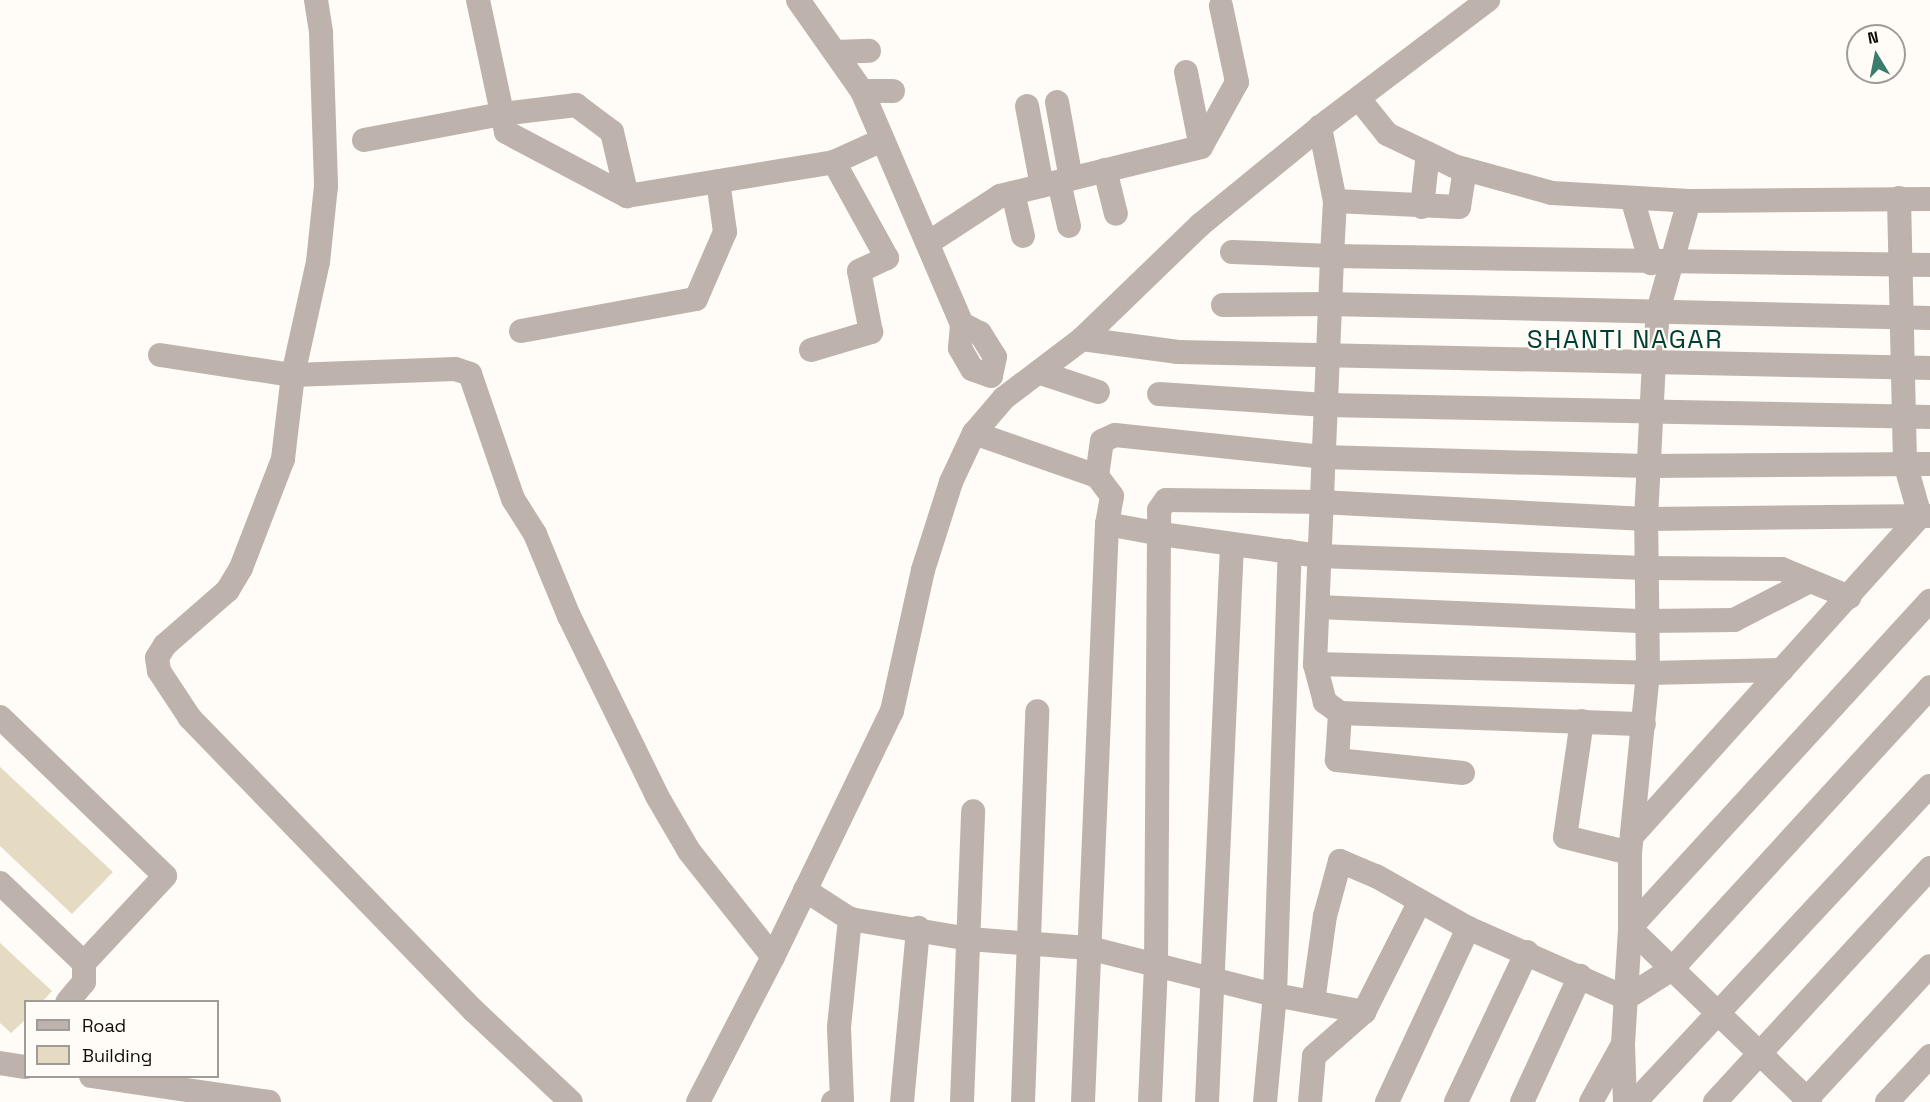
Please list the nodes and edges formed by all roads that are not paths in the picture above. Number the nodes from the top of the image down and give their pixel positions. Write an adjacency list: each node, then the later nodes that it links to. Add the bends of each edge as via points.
1 (316, 0): 56 (street, via 321,33 326,186 318,262)
2 (478, 0): 14 (street)
3 (798, 0): 7 (street)
4 (1488, 0): 11 (street)
5 (1221, 6): 18 (street, via 1238,82)
6 (869, 51): 7 (street)
7 (836, 52): 9 (street)
8 (1186, 72): 18 (street)
9 (862, 91): 10 (street); 17 (street)
10 (893, 91)
11 (1359, 99): 15 (street); 19 (street, via 1387,134)
12 (1057, 102): 24 (street)
13 (1027, 106): 24 (street)
14 (502, 114): 16 (street); 26 (street, via 506,132); 26 (street, via 576,105 612,132)
15 (1320, 127): 30 (street); 48 (street, via 1200,225)
16 (364, 140)
17 (880, 141): 20 (street); 36 (street)
18 (1201, 147): 22 (street)
19 (1428, 153): 21 (street); 32 (street)
20 (834, 162): 23 (street); 49 (street, via 887,258 859,271 872,332)
21 (1465, 169): 27 (street, via 1552,193); 32 (street, via 1459,207)
22 (1105, 171): 24 (street); 33 (street)
23 (718, 182): 26 (street); 47 (street, via 725,232 696,299)
24 (1057, 182): 25 (street); 34 (street)
25 (1013, 193): 35 (street); 36 (street, via 1000,196)
26 (627, 196)
27 (1632, 198): 31 (street); 39 (street)
28 (1899, 198): 29 (street); 31 (street); 40 (street)
29 (1930, 199)
30 (1335, 201): 32 (street); 38 (street)
31 (1689, 201): 39 (street)
32 (1422, 207)
33 (1116, 214)
34 (1069, 226)
35 (1023, 236)
36 (928, 243): 59 (street, via 962,324 960,348 972,369 991,376)
37 (1232, 252): 38 (street)
38 (1332, 256): 39 (street); 42 (street)
39 (1662, 263): 40 (street); 44 (street)
40 (1900, 265): 41 (street); 45 (street)
41 (1930, 265)
42 (1328, 304): 43 (street); 44 (street); 51 (street)
43 (1223, 305)
44 (1658, 311): 45 (street); 52 (street)
45 (1902, 318): 46 (street); 53 (street)
46 (1930, 318)
47 (521, 331)
48 (1082, 339): 51 (street, via 1178,352); 55 (street)
49 (811, 350)
50 (160, 355): 56 (street)
51 (1329, 355): 52 (street); 60 (street)
52 (1654, 363): 53 (street); 61 (street)
53 (1903, 368): 54 (street); 62 (street)
54 (1930, 368)
55 (1041, 373): 57 (street); 59 (street)
56 (293, 375): 109 (street, via 455,369 470,374 513,499 535,534 569,616 657,796 689,851); 130 (street, via 283,459 241,568 228,590 165,645 157,658 159,671 190,718 473,1010)
57 (1098, 392)
58 (1159, 394): 60 (street)
59 (1004, 398): 64 (street)
60 (1326, 405): 61 (street); 65 (street)
61 (1653, 413): 62 (street); 68 (street)
62 (1904, 417): 63 (street); 66 (street)
63 (1930, 417)
64 (974, 433): 69 (street); 99 (street, via 951,482 923,570 892,711)
65 (1323, 457): 68 (street); 69 (street, via 1115,435 1102,441); 70 (street)
66 (1905, 463): 67 (street); 68 (street); 71 (street)
67 (1930, 464)
68 (1647, 466): 72 (street)
69 (1097, 476): 73 (street, via 1112,496)
70 (1320, 502): 72 (street); 74 (street, via 1166,500 1159,510); 77 (street)
71 (1925, 516): 72 (street); 80 (street)
72 (1646, 519): 78 (street)
73 (1107, 524): 74 (street); 107 (street)
74 (1161, 534): 75 (street); 111 (street)
75 (1232, 545): 76 (street); 115 (street)
76 (1290, 551): 77 (street); 116 (street)
77 (1319, 556): 78 (street); 82 (street)
78 (1645, 568): 79 (street, via 1782,569); 83 (street)
79 (1808, 582): 80 (street); 83 (street, via 1734,620)
80 (1849, 597): 85 (street)
81 (1930, 601): 104 (street)
82 (1318, 607): 83 (street); 84 (street)
83 (1645, 621): 86 (street)
84 (1315, 664): 86 (street); 89 (street, via 1325,702)
85 (1782, 670): 86 (street); 96 (street)
86 (1648, 673): 92 (street)
87 (1930, 687): 113 (street)
88 (1037, 711): 106 (street)
89 (1340, 714): 91 (street); 93 (street, via 1337,760)
90 (0, 717): 110 (street, via 165,876)
91 (1582, 721): 92 (street); 96 (street, via 1566,837)
92 (1644, 724): 96 (street)
93 (1463, 773)
94 (1930, 786): 121 (street)
95 (973, 811): 105 (street)
96 (1631, 845): 104 (street)
97 (1930, 868): 123 (street)
98 (0, 883): 110 (street)
99 (805, 890): 101 (street); 109 (street)
100 (1420, 901): 103 (street); 119 (street, via 1340,861 1325,916); 120 (street)
101 (850, 919): 102 (street); 132 (street, via 839,1028 842,1100)
102 (918, 928): 105 (street); 133 (street)
103 (1468, 928): 108 (street); 141 (street)
104 (1630, 928): 113 (street); 117 (street)
105 (969, 939): 106 (street); 134 (street)
106 (1029, 943): 107 (street); 135 (street)
107 (1089, 948): 111 (street); 136 (street)
108 (1527, 952): 114 (street); 142 (street)
109 (773, 957): 131 (street)
110 (84, 963): 118 (street, via 84,982)
111 (1156, 966): 115 (street); 137 (street)
112 (1930, 966): 128 (street)
113 (1672, 969): 117 (street); 121 (street)
114 (1580, 976): 117 (street); 143 (street)
115 (1214, 980): 116 (street); 138 (street)
116 (1275, 995): 119 (street); 139 (street)
117 (1626, 998): 122 (street)
118 (69, 1000)
119 (1313, 1002): 120 (street)
120 (1364, 1012): 140 (street, via 1314,1056)
121 (1719, 1015): 123 (street); 146 (street)
122 (1623, 1044): 144 (street); 145 (street)
123 (1760, 1054): 128 (street); 147 (street)
124 (1930, 1056): 148 (street)
125 (0, 1064): 126 (street)
126 (24, 1067)
127 (98, 1078): 129 (street)
128 (1807, 1101)
129 (269, 1102)
130 (571, 1102)
131 (698, 1102)
132 (833, 1102)
133 (902, 1102)
134 (962, 1102)
135 (1023, 1102)
136 (1083, 1102)
137 (1150, 1102)
138 (1207, 1102)
139 (1265, 1102)
140 (1310, 1102)
141 (1387, 1102)
142 (1456, 1102)
143 (1522, 1102)
144 (1591, 1102)
145 (1625, 1102)
146 (1635, 1102)
147 (1715, 1102)
148 (1887, 1102)

